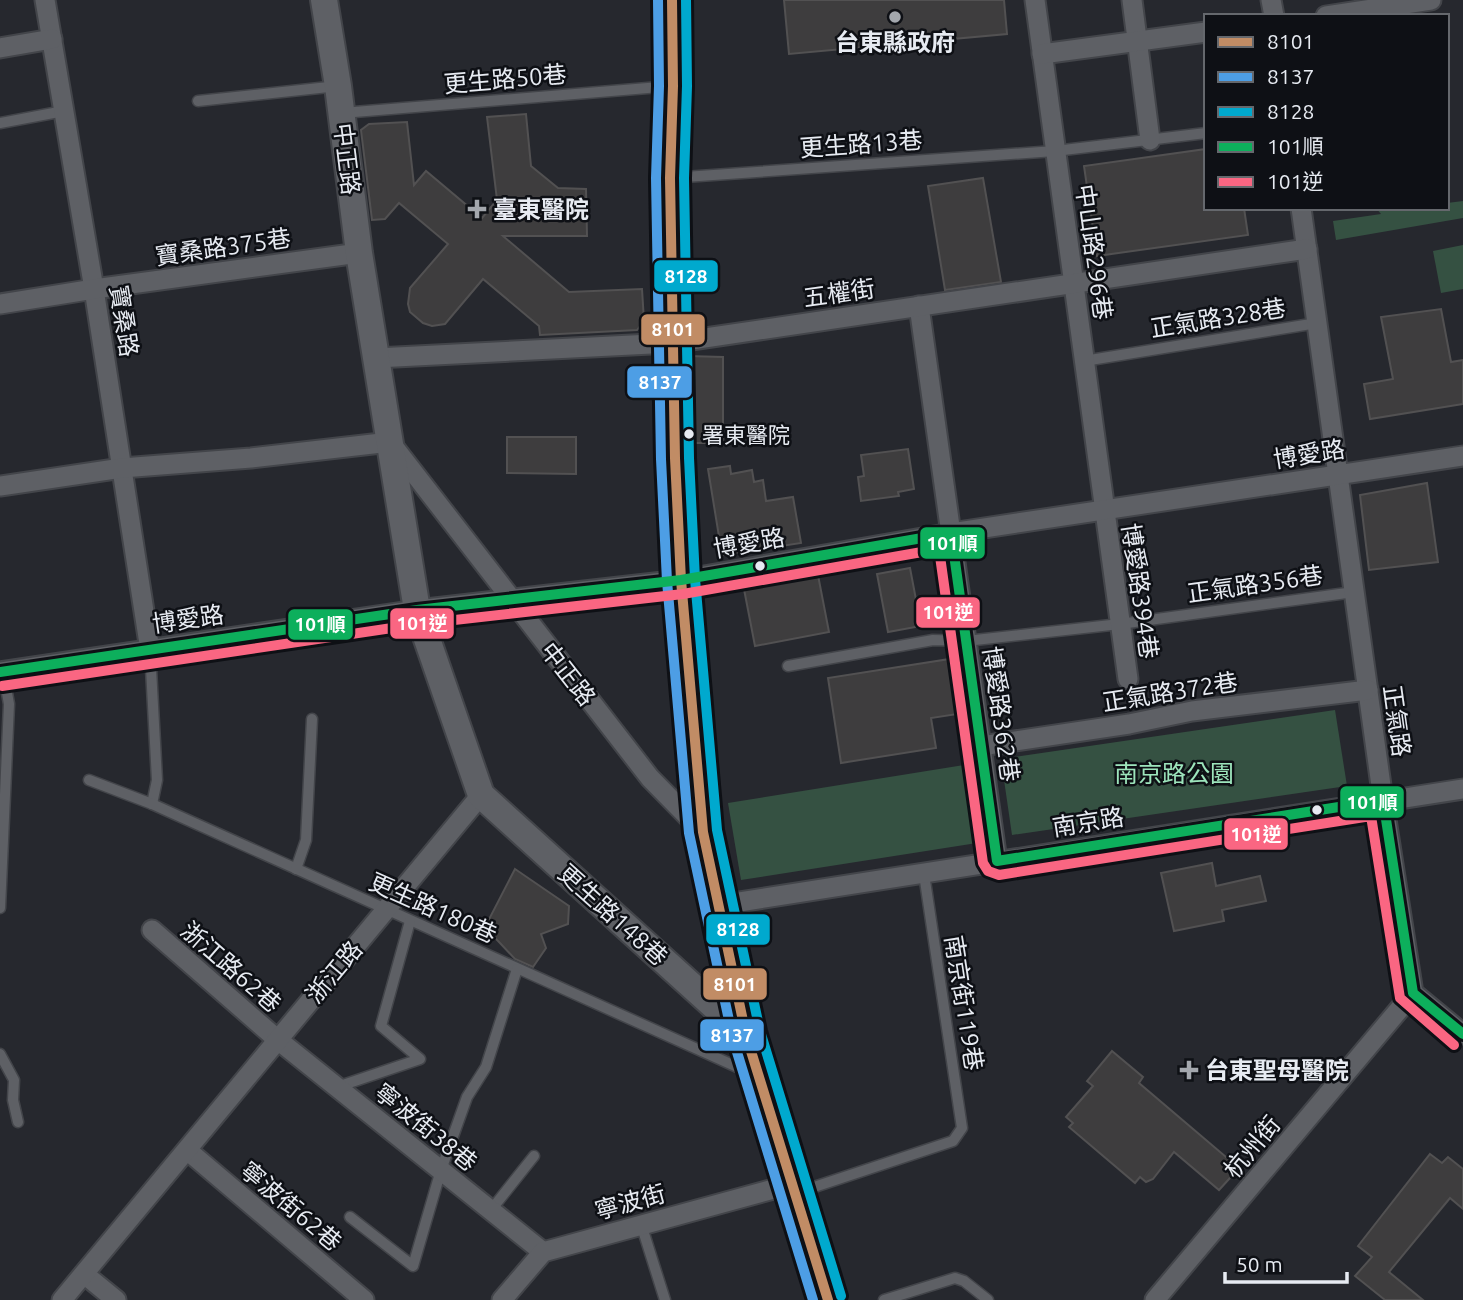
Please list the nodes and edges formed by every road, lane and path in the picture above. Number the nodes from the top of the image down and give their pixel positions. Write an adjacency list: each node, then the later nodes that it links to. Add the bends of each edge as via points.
1 (45, 0): 9 (street, 寶桑路)
2 (324, 0): 13 (street, 中正路)
3 (672, 0): 14 (street)
4 (1035, 0): 12 (street, 中山路296巷)
5 (1132, 0): 10 (street)
6 (1431, 0): 7 (street)
7 (1339, 14)
8 (1204, 32): 10 (street)
9 (52, 39): 11 (street); 16 (street, 寶桑路)
10 (1138, 41): 12 (street); 20 (street)
11 (0, 48)
12 (1042, 54): 21 (street, 中山路296巷)
13 (338, 86): 15 (lane); 17 (street, 中正路)
14 (673, 86): 17 (lane, 更生路50巷); 22 (street)
15 (198, 101)
16 (64, 111): 18 (lane); 27 (street, 寶桑路)
17 (341, 113): 25 (street, 中正路)
18 (0, 123)
19 (1204, 133): 20 (lane, 更生路13巷)
20 (1150, 140): 21 (lane, 更生路13巷)
21 (1055, 151): 22 (lane, 更生路13巷); 26 (street, 中山路296巷)
22 (670, 178): 31 (street)
23 (1301, 210): 24 (street, 正氣路)
24 (1307, 249): 26 (street, 五權街); 30 (street, 正氣路)
25 (359, 253): 27 (street, 寶桑路375巷); 32 (street, 中正路)
26 (1073, 283): 29 (street, 五權街); 33 (street, 中山路296巷)
27 (94, 289): 28 (street, 寶桑路375巷); 36 (street, 寶桑路)
28 (0, 304)
29 (919, 306): 31 (street, 五權街); 40 (street, 博愛路362巷)
30 (1317, 323): 33 (lane, 正氣路328巷); 37 (street, 正氣路)
31 (671, 342): 32 (street, 五權街); 41 (street)
32 (376, 358): 34 (street, 中正路)
33 (1084, 361): 39 (street, 中山路296巷)
34 (390, 443): 36 (street); 43 (street, 中正路); 44 (street, 中正路)
35 (1463, 456): 37 (street, 博愛路)
36 (122, 468): 38 (street); 47 (street, 寶桑路)
37 (1338, 475): 39 (street, 博愛路); 42 (street, 正氣路)
38 (0, 486)
39 (1105, 510): 40 (street, 博愛路); 45 (street, 博愛路394巷)
40 (951, 533): 41 (street, 博愛路); 46 (street, 博愛路362巷)
41 (681, 580): 43 (street, 博愛路); 60 (street)
42 (1354, 592): 45 (lane, 正氣路356巷); 51 (street, 正氣路)
43 (509, 599): 44 (street, 博愛路); 60 (street, 中正路, via 650,778)
44 (417, 610): 47 (street, 博愛路); 57 (street)
45 (1120, 624): 46 (lane, 正氣路356巷); 50 (street, 博愛路394巷)
46 (966, 641): 48 (lane, 正氣路356巷, via 933,640); 53 (street, 博愛路362巷)
47 (150, 650): 49 (street, 博愛路); 59 (lane, via 157,780)
48 (788, 666)
49 (2, 672): 54 (lane, via 9,704)
50 (1128, 679)
51 (1368, 690): 53 (street, 正氣路372巷, via 1192,711); 58 (street, 正氣路)
52 (312, 719): 62 (lane, via 306,840)
53 (981, 746): 61 (street, 博愛路362巷)
54 (3, 770): 65 (lane)
55 (89, 780): 59 (lane, 更生路180巷)
56 (1463, 789): 58 (street, 南京路)
57 (481, 795): 66 (street, 浙江路); 72 (street, 更生路148巷)
58 (1383, 800): 61 (street, 南京路); 70 (street, 正氣路)
59 (152, 804): 62 (lane, 更生路180巷)
60 (703, 832): 64 (street)
61 (997, 861): 63 (street, 南京路)
62 (296, 869): 66 (lane, 更生路180巷)
63 (924, 874): 64 (street, 南京路); 81 (lane, 南京街119巷, via 962,1128 953,1141)
64 (720, 905): 72 (street)
65 (0, 908)
66 (386, 910): 67 (lane, 更生路180巷); 73 (street, 浙江路)
67 (410, 921): 69 (lane, 更生路180巷); 76 (lane, via 381,1026 420,1059)
68 (152, 930): 73 (street, 浙江路62巷)
69 (517, 968): 75 (lane, 更生路180巷); 80 (lane, via 486,1067 467,1097)
70 (1413, 993): 71 (street); 95 (street, 杭州街)
71 (1463, 1034)
72 (746, 1035): 75 (street)
73 (278, 1040): 76 (street, 寧波街38巷); 78 (street, 浙江路)
74 (0, 1054): 77 (lane, via 15,1080)
75 (759, 1077): 81 (street)
76 (337, 1087): 80 (street, 寧波街38巷)
77 (18, 1122)
78 (187, 1150): 86 (street, 浙江路); 89 (street, 寧波街62巷)
79 (534, 1156): 82 (lane)
80 (441, 1170): 82 (street, 寧波街38巷); 83 (lane, via 413,1266)
81 (794, 1189): 84 (street, 寧波街); 92 (street)
82 (491, 1210): 85 (street, 寧波街38巷)
83 (351, 1217)
84 (641, 1224): 85 (street, 寧波街); 91 (lane)
85 (543, 1252): 90 (street)
86 (84, 1274): 87 (street, 浙江路); 88 (street)
87 (62, 1300)
88 (116, 1300)
89 (365, 1300)
90 (502, 1300)
91 (665, 1300)
92 (828, 1300)
93 (884, 1300): 94 (lane, via 955,1278)
94 (988, 1300)
95 (1155, 1300)

